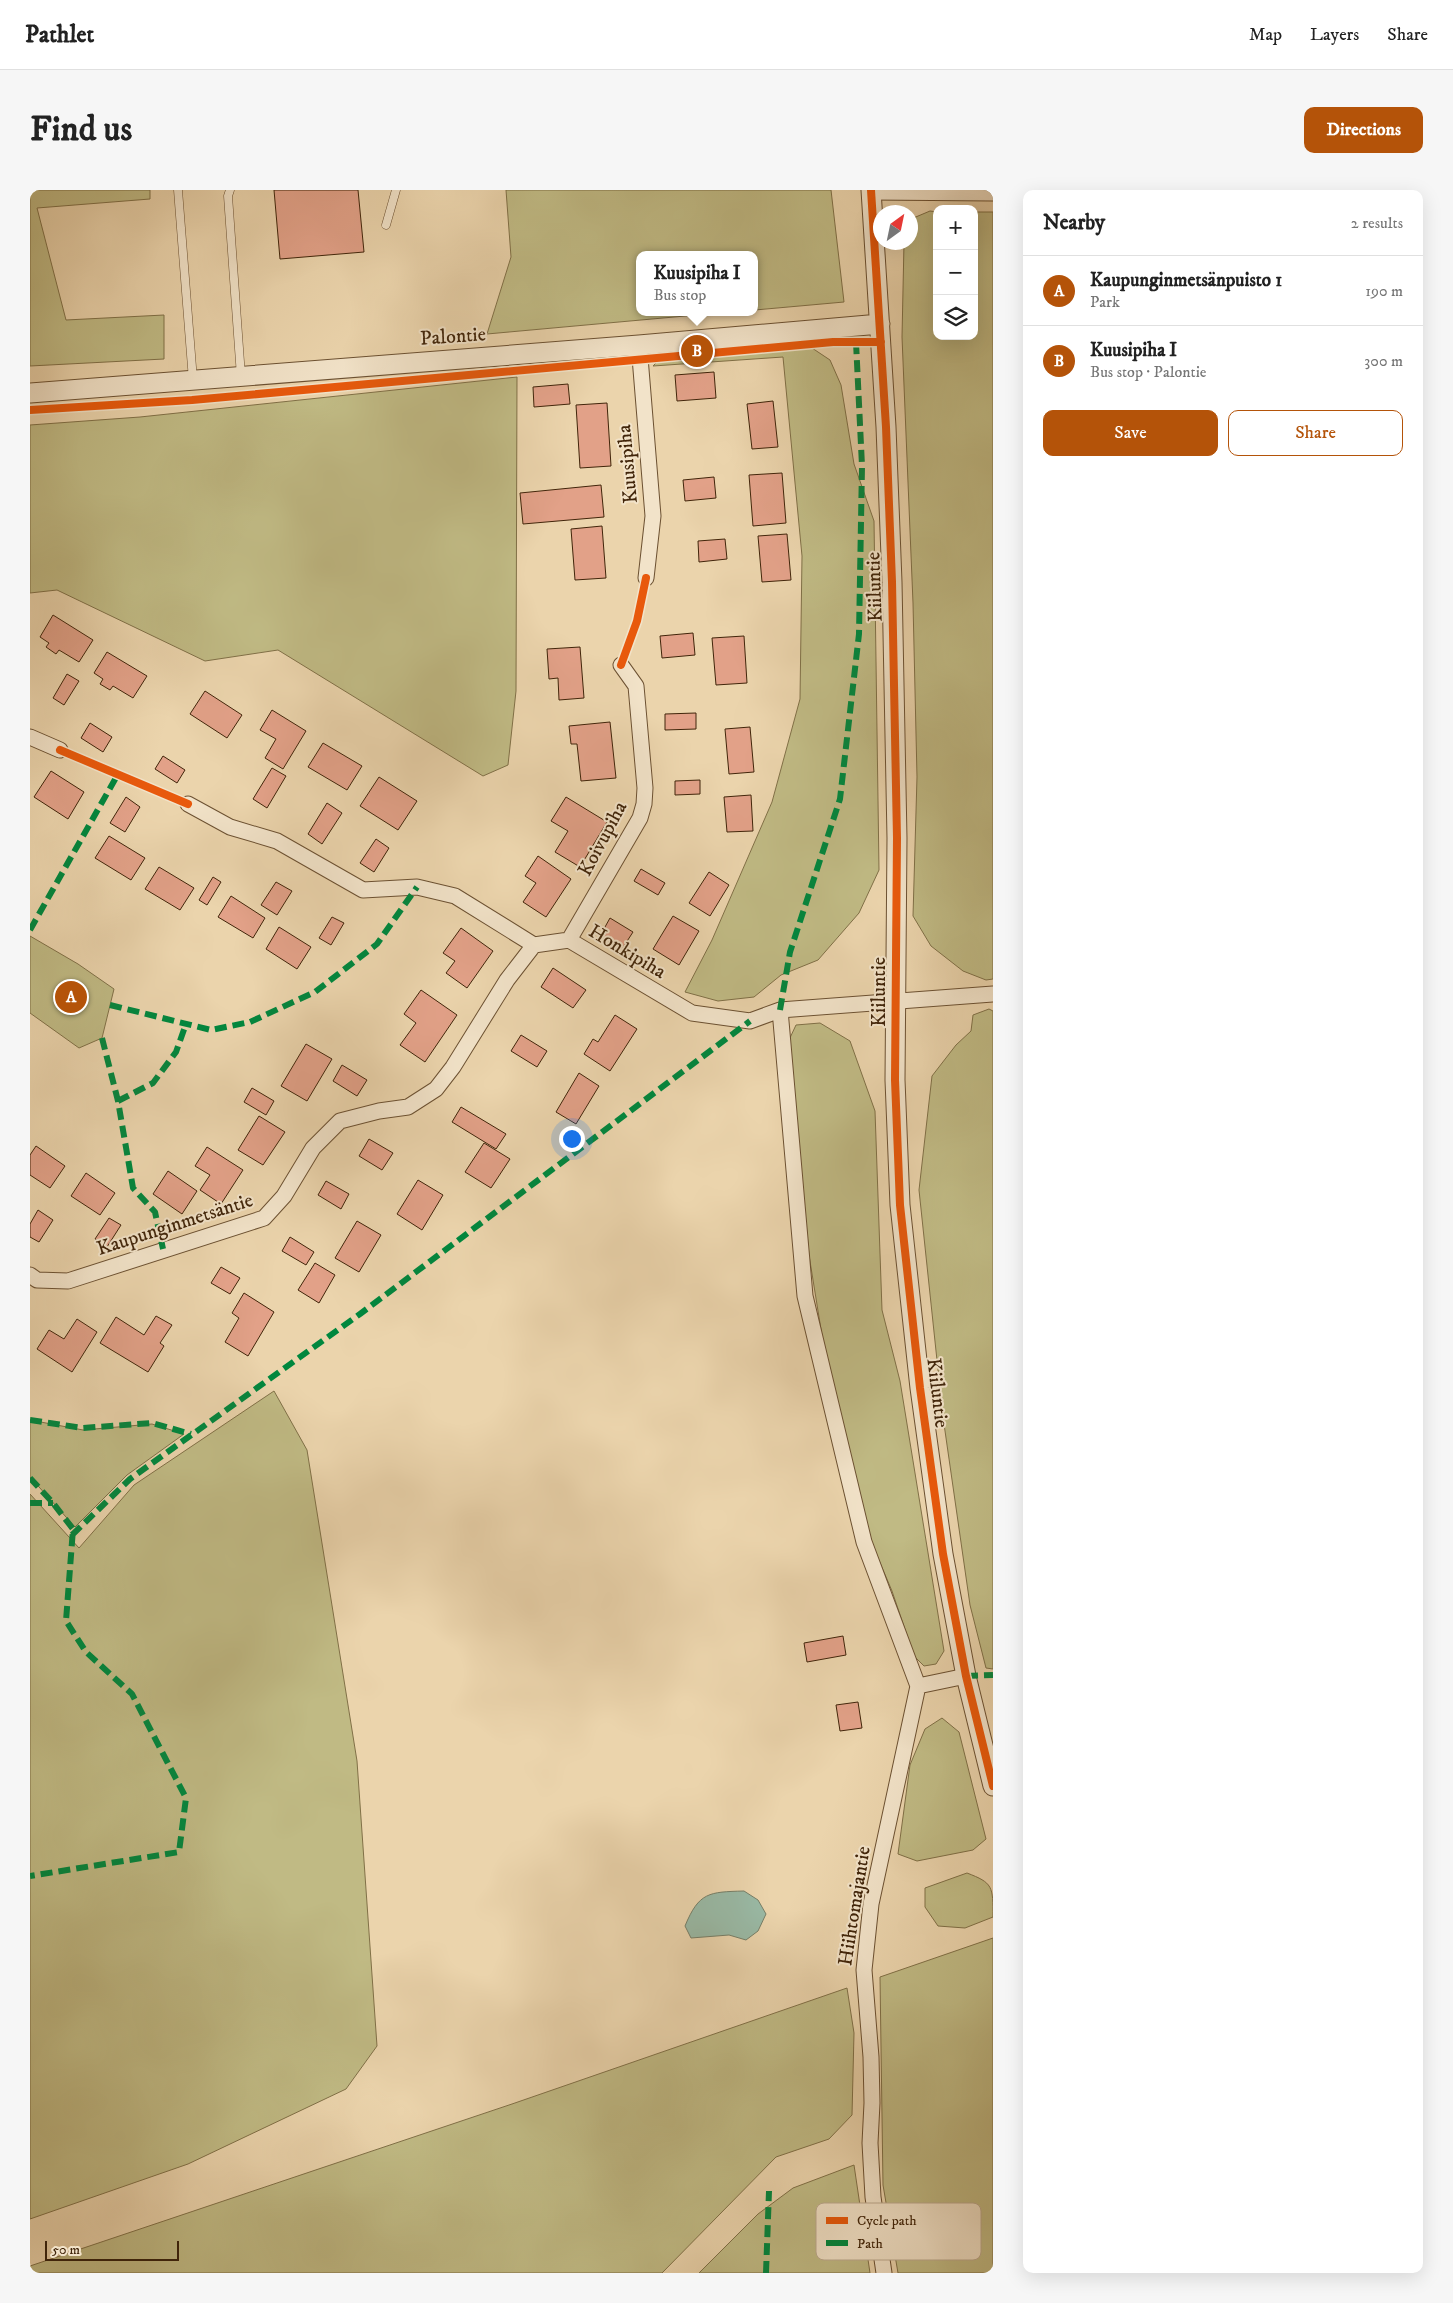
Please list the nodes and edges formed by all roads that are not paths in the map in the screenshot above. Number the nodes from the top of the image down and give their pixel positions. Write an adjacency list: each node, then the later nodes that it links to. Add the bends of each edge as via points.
1 (178, 190): 10 (lane)
2 (230, 190): 9 (lane)
3 (396, 190): 6 (lane)
4 (871, 191): 5 (street); 7 (street, Kiiluntie)
5 (993, 193)
6 (386, 225)
7 (880, 324): 8 (street, Palontie); 20 (street, Kiiluntie, via 892,592 897,838)
8 (639, 346): 9 (street, Palontie); 12 (street, Kuusipiha, via 653,516)
9 (241, 376): 10 (street, Palontie)
10 (193, 380): 11 (street, Palontie)
11 (30, 393)
12 (646, 578)
13 (621, 665): 17 (street, Koivupiha, via 636,686 644,804 640,818)
14 (30, 737): 15 (street)
15 (60, 750)
16 (188, 804): 18 (street, via 230,827 278,841 363,890 417,887 456,896)
17 (569, 940): 18 (street, Honkipiha); 21 (street, Honkipiha, via 692,1013 750,1021)
18 (534, 945): 22 (street, Kaupunginmetsäntie, via 507,980 436,1089 408,1108 340,1121 313,1148 284,1196 264,1218 68,1281 37,1280)
19 (993, 994): 20 (street, Honkipiha)
20 (895, 1000): 21 (street, Honkipiha); 23 (street, Kiiluntie, via 895,1080 906,1263 943,1554)
21 (780, 1010): 24 (street, via 805,1296 864,1542)
22 (30, 1275)
23 (966, 1676): 24 (street); 25 (street, Kiiluntie)
24 (918, 1686): 26 (street, Hiihtomajantie, via 871,1904 864,1970 871,2057 870,2143)
25 (993, 1786)
26 (875, 2203)
27 (882, 2260): 28 (street, Hiihtomajantie)
28 (884, 2273)

